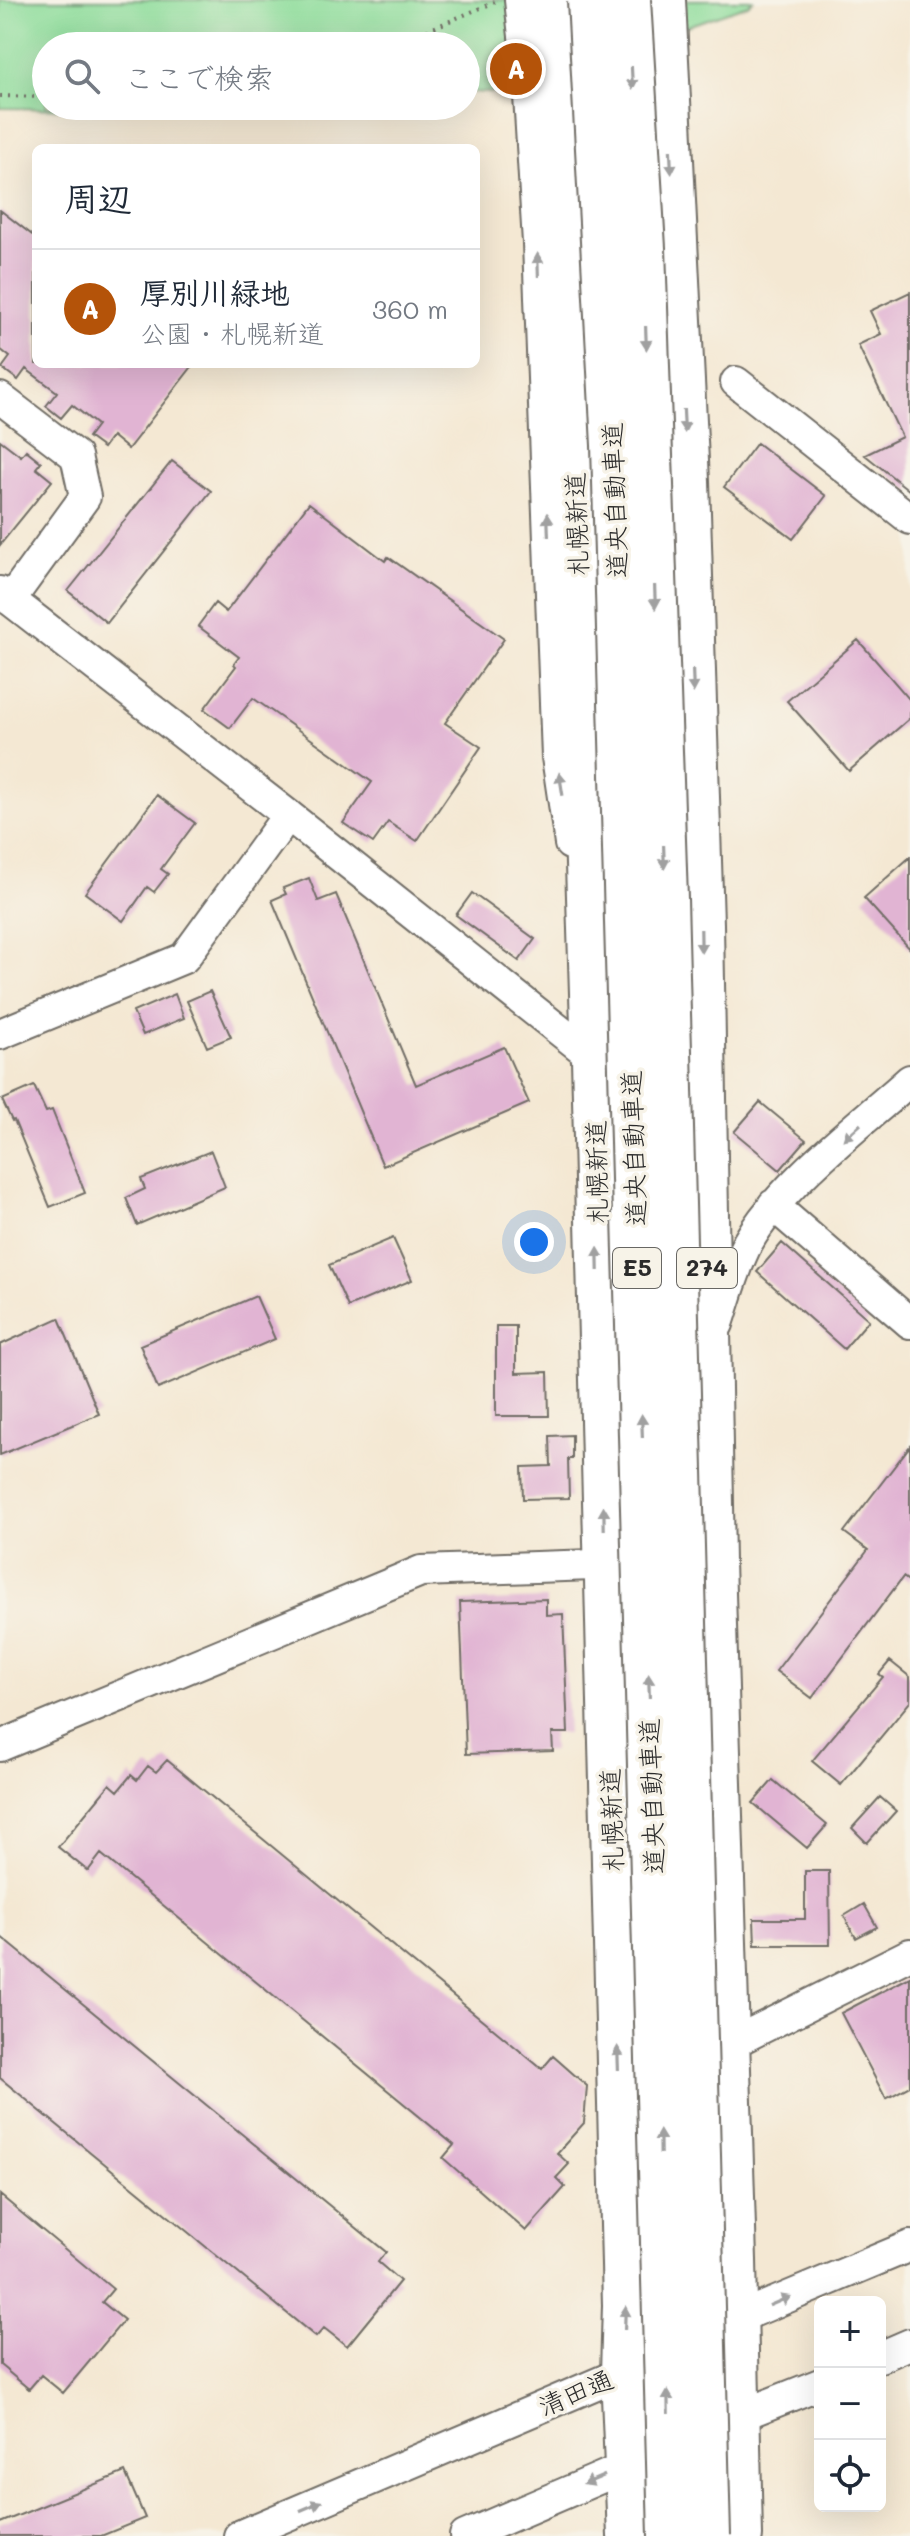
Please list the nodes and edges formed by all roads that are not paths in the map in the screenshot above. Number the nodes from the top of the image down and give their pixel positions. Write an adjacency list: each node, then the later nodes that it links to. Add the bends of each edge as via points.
1 (628, 0): 33 (highway, 道央自動車道 / E5, one-way to 33, bridge, via 643,248 665,884)
2 (663, 0): 15 (highway, 274, one-way to 15, via 687,497)
3 (555, 4): 9 (highway, 札幌新道, via 567,170); 9 (street, one-way to 3, via 557,757 527,63); 32 (highway, 道央自動車道 / E5, one-way to 3, bridge, via 614,445)
4 (736, 382): 6 (street)
5 (0, 398): 7 (street, via 76,456 85,497)
6 (910, 519)
7 (5, 596): 8 (street)
8 (288, 815): 10 (street, via 184,958); 11 (street)
9 (591, 972): 11 (highway, 札幌新道)
10 (0, 1034)
11 (594, 1058): 17 (highway, 札幌新道, one-way to 11)
12 (910, 1080): 13 (street, one-way to 13)
13 (773, 1205): 14 (street); 15 (street, via 734,1272)
14 (910, 1323)
15 (709, 1358): 16 (highway, 274)
16 (712, 1562): 17 (street); 20 (highway, 274)
17 (605, 1565): 18 (street, via 421,1571); 25 (highway, 札幌新道, one-way to 17)
18 (0, 1746)
19 (910, 1954): 20 (street)
20 (726, 2046): 22 (highway, 274)
21 (910, 2246): 22 (street, 清田通, one-way to 21)
22 (735, 2318): 25 (street, 清田通); 27 (highway, 274)
23 (910, 2344): 24 (street)
24 (886, 2354)
25 (623, 2373): 28 (highway, 札幌新道); 29 (street, 清田通, one-way to 25)
26 (814, 2387): 27 (street)
27 (737, 2417): 28 (street); 34 (highway, 274)
28 (628, 2466): 30 (street, one-way to 30); 31 (highway, 札幌新道)
29 (239, 2536)
30 (465, 2536)
31 (630, 2536)
32 (671, 2536)
33 (708, 2536)
34 (740, 2536)

